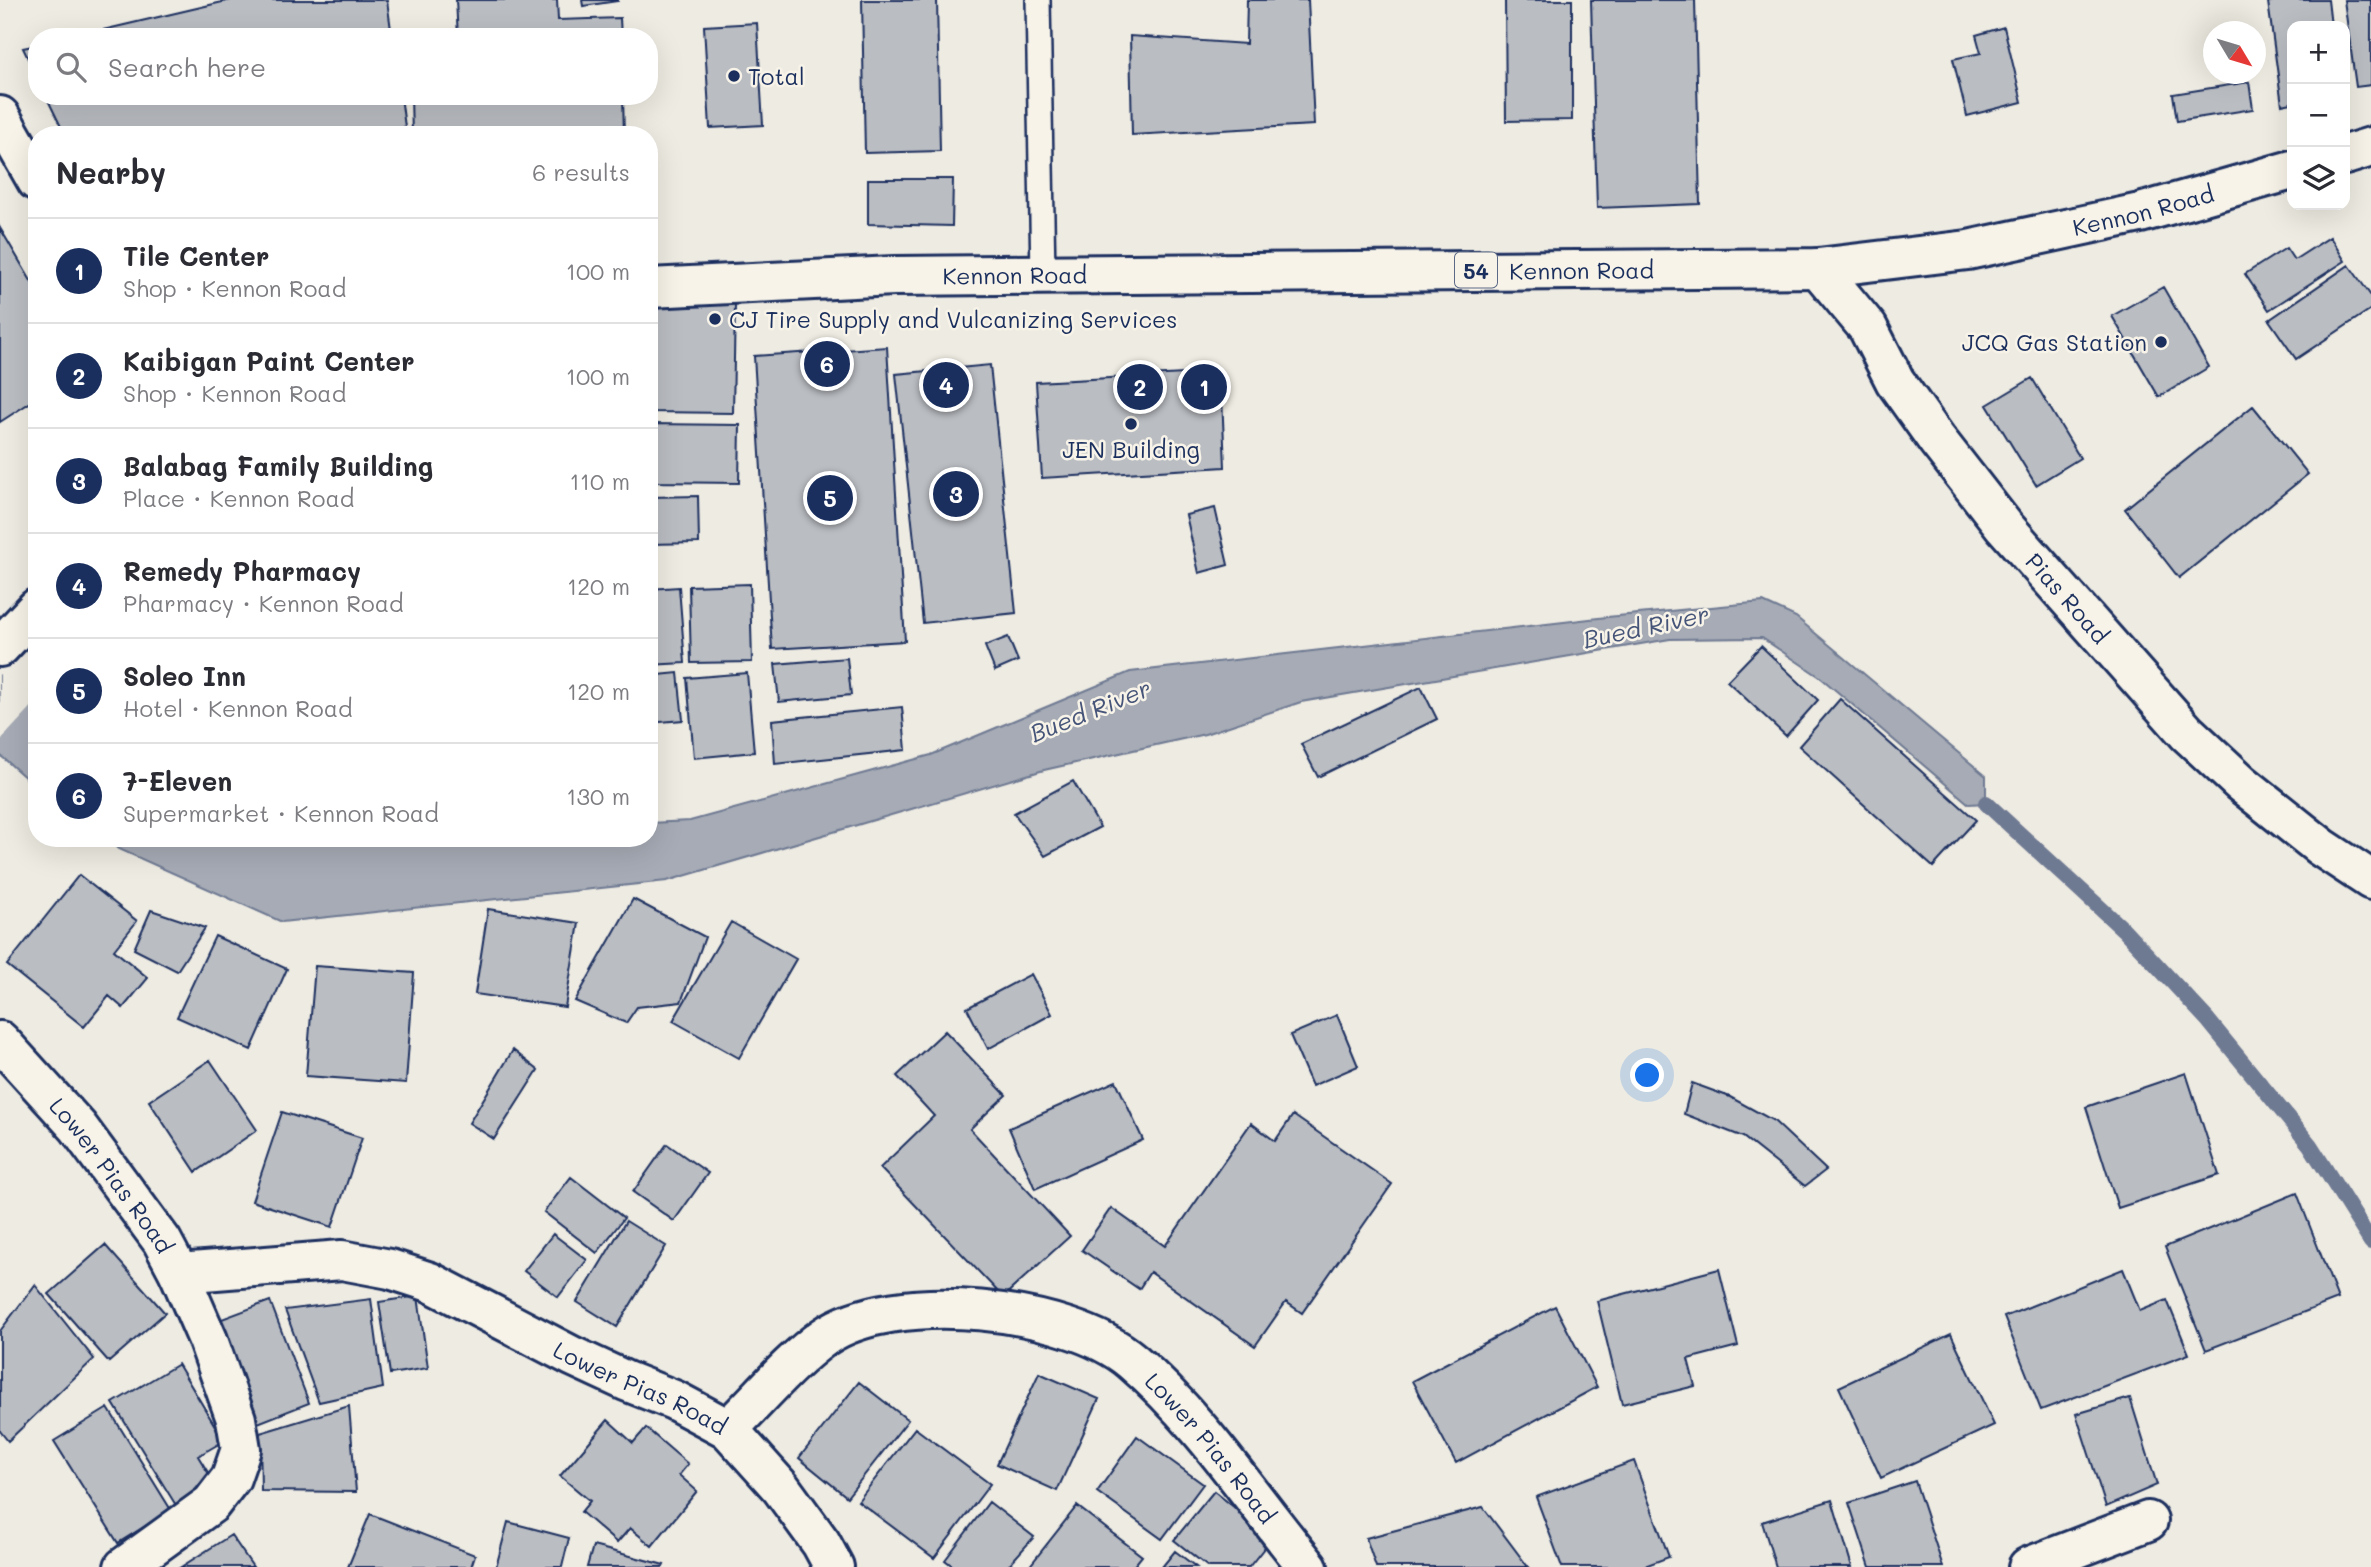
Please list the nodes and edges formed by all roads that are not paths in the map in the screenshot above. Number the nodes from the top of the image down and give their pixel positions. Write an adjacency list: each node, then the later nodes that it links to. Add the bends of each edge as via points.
1 (1038, 0): 8 (lane)
2 (0, 116): 5 (main road)
3 (2371, 147): 4 (main road)
4 (2350, 153)
5 (28, 165)
6 (2287, 171): 7 (main road, Kennon Road / 54, via 2140,213 1968,250)
7 (1818, 268): 8 (main road, Kennon Road / 54); 12 (main road, Pias Road, via 1868,328 1895,381 2004,526 2187,733 2321,847)
8 (1043, 274): 9 (main road, Kennon Road / 54)
9 (658, 288)
10 (28, 617): 11 (main road)
11 (0, 647)
12 (2371, 880)
13 (0, 1041): 14 (main road, Lower Pias Road, via 78,1127 162,1241)
14 (180, 1273): 15 (main road, Lower Pias Road, via 342,1260 390,1269 430,1282 572,1356); 17 (main road, via 236,1419 241,1449 231,1478 211,1504)
15 (728, 1429): 18 (main road, via 781,1488); 19 (main road, Lower Pias Road, via 825,1336 860,1319 934,1308 1032,1317 1096,1338 1130,1359 1173,1398)
16 (2148, 1521): 20 (main road)
17 (124, 1567)
18 (834, 1567)
19 (1308, 1567)
20 (2028, 1567)

